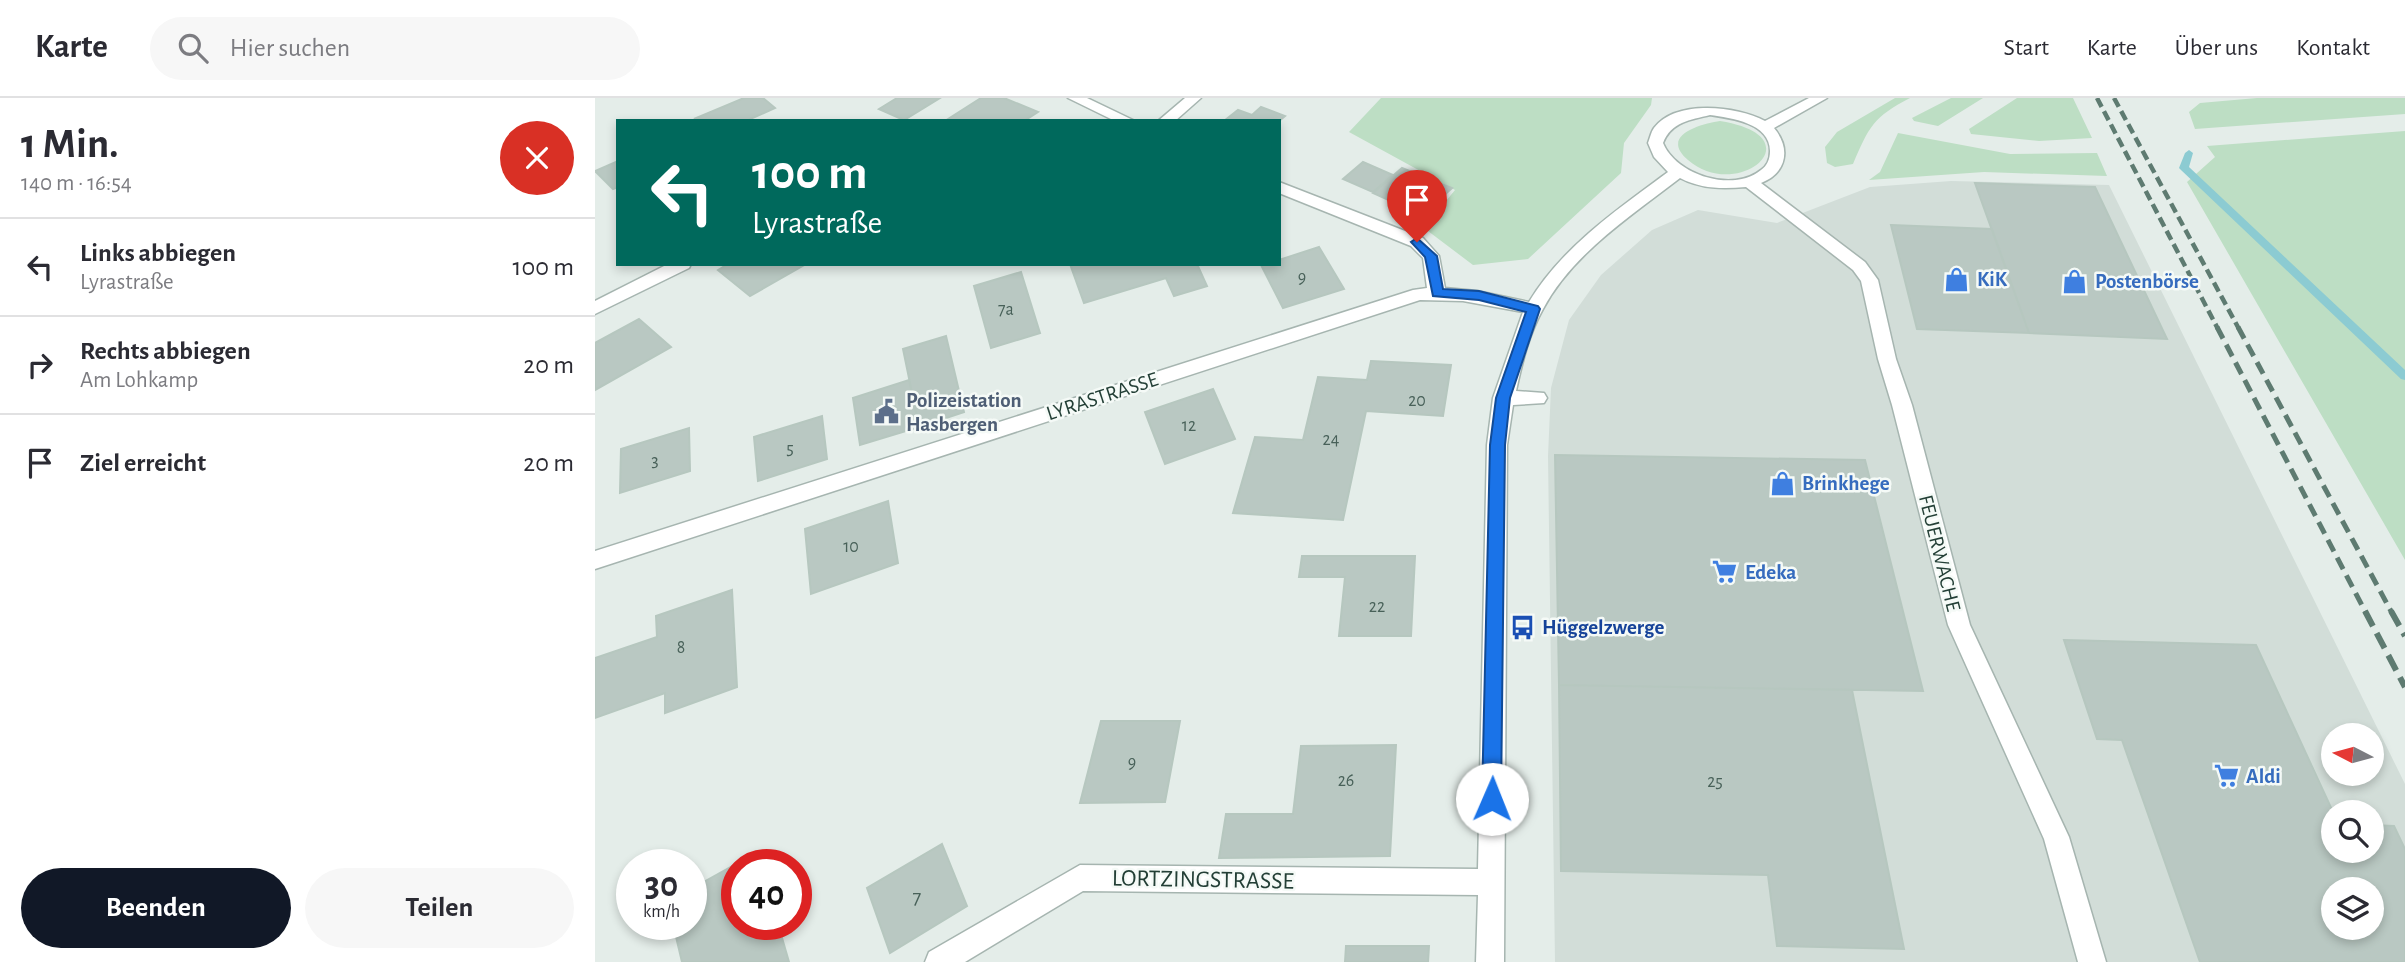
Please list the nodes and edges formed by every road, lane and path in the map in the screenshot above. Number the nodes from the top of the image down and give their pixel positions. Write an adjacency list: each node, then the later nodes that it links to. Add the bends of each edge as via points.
1 (1075, 98): 5 (street)
2 (1193, 98): 6 (street)
3 (1820, 98): 7 (street)
4 (1687, 105): 7 (street, via 1729,113); 8 (street, via 1656,138 1663,162)
5 (1123, 119)
6 (1167, 119)
7 (1764, 127): 9 (street, via 1780,150 1778,162 1770,172)
8 (1677, 173): 9 (street, via 1715,185); 14 (street, via 1619,216 1556,277)
9 (1749, 182): 21 (street, FEUERWACHE, via 1859,265 1869,280 1959,625 2056,837)
10 (1281, 188): 12 (street, via 1417,242 1431,256)
11 (679, 266): 13 (street)
12 (1437, 293): 14 (street, LYRASTRASSE, via 1479,296); 17 (street, LYRASTRASSE, via 1400,300)
13 (595, 308)
14 (1534, 309): 15 (street)
15 (1503, 398): 16 (street); 18 (street, via 1497,445)
16 (1537, 398)
17 (595, 560)
18 (1490, 882): 19 (street, LORTZINGSTRASSE, via 1080,878); 20 (street)
19 (939, 962)
20 (1490, 962)
21 (2092, 962)

